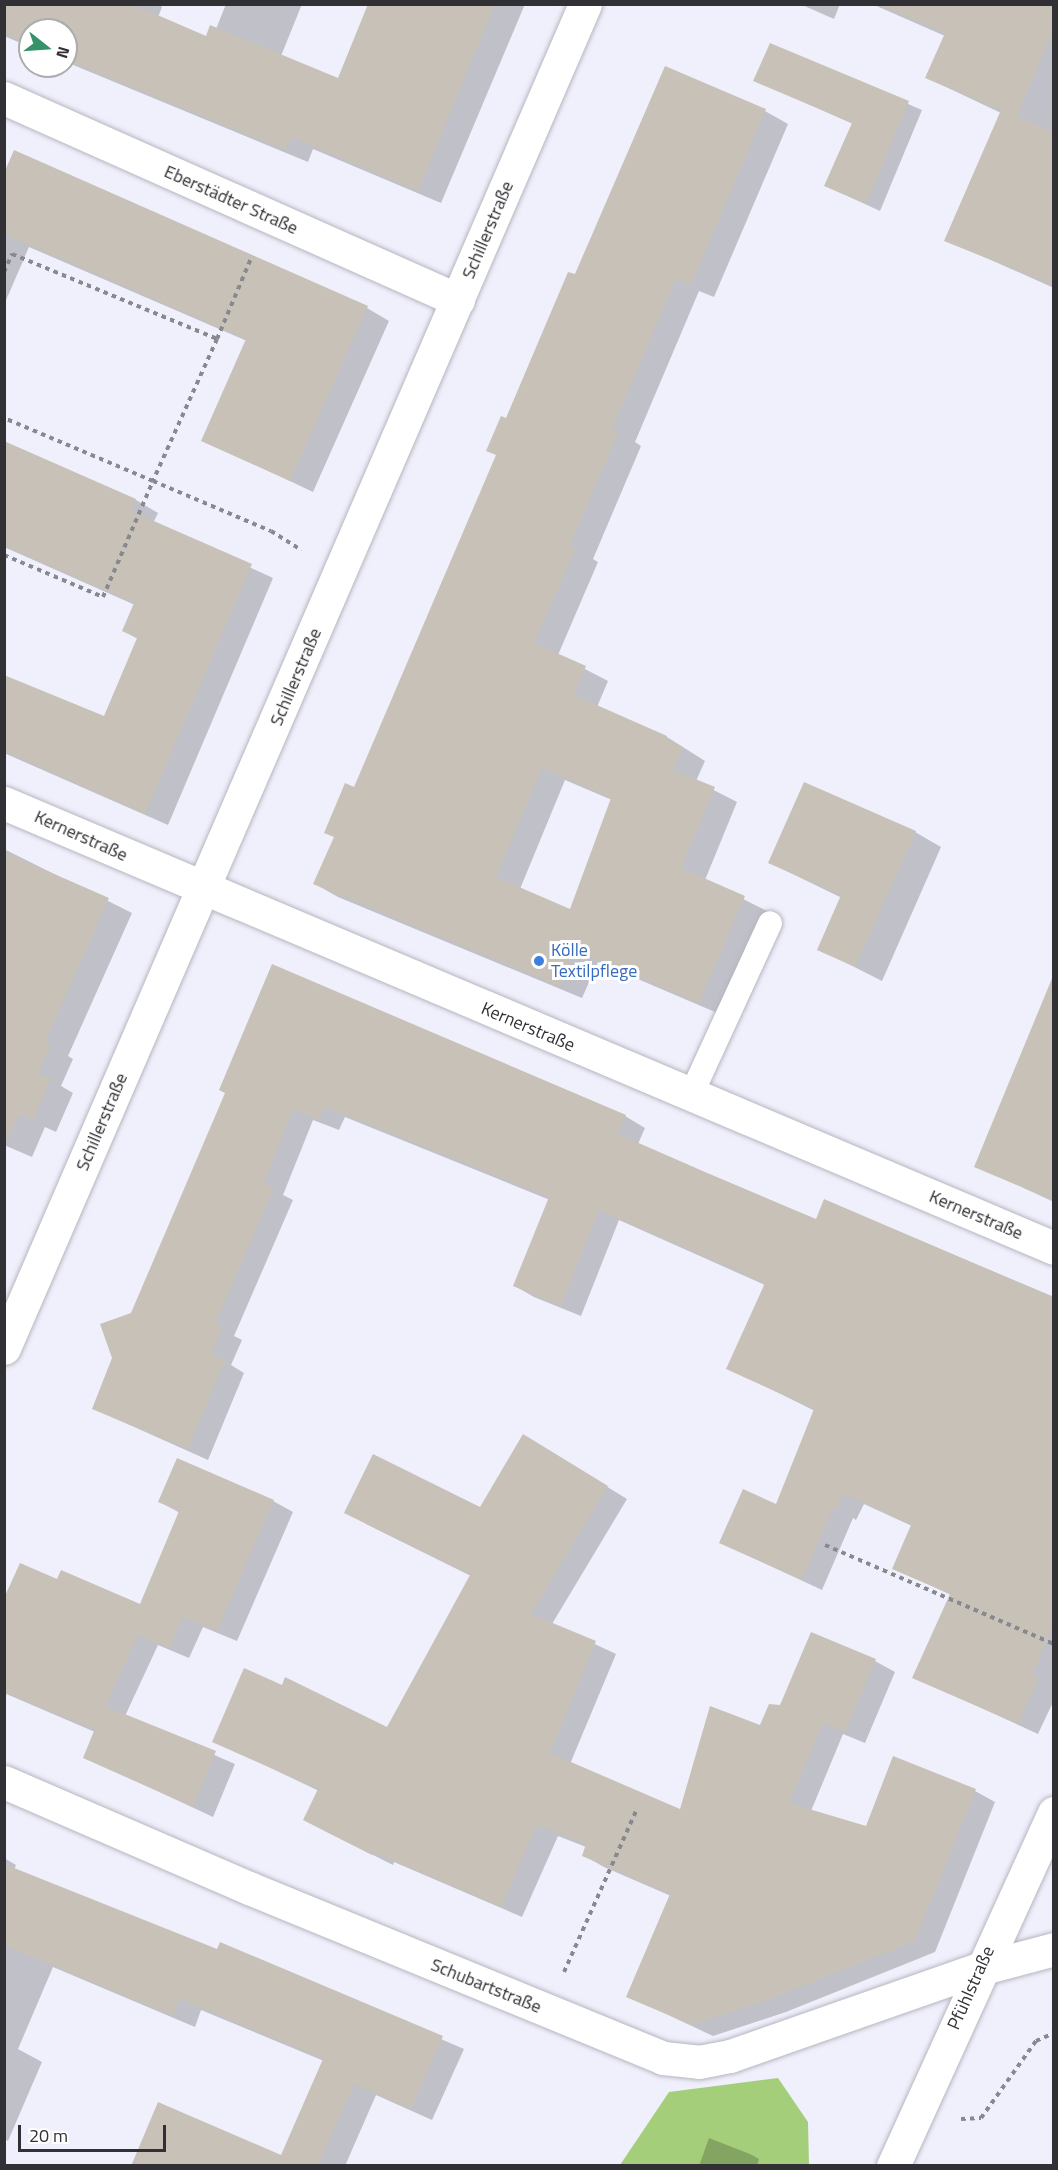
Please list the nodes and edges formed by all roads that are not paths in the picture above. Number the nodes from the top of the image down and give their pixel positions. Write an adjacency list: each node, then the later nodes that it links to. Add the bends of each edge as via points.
1 (585, 4): 3 (street, Schillerstraße)
2 (4, 98): 3 (street, Eberstädter Straße)
3 (458, 300): 5 (street, Schillerstraße)
4 (4, 802): 5 (street, Kernerstraße)
5 (203, 889): 7 (street, Kernerstraße); 9 (street, Schillerstraße)
6 (770, 923): 7 (lane)
7 (691, 1095): 8 (street, Kernerstraße)
8 (1053, 1248)
9 (4, 1348)
10 (4, 1782): 13 (street, Schubartstraße, via 663,2058 699,2062 729,2056)
11 (1053, 1813): 13 (street, Pfühlstraße)
12 (1053, 1949): 13 (street, Schubartstraße)
13 (979, 1969): 14 (street, Pfühlstraße)
14 (893, 2166)

